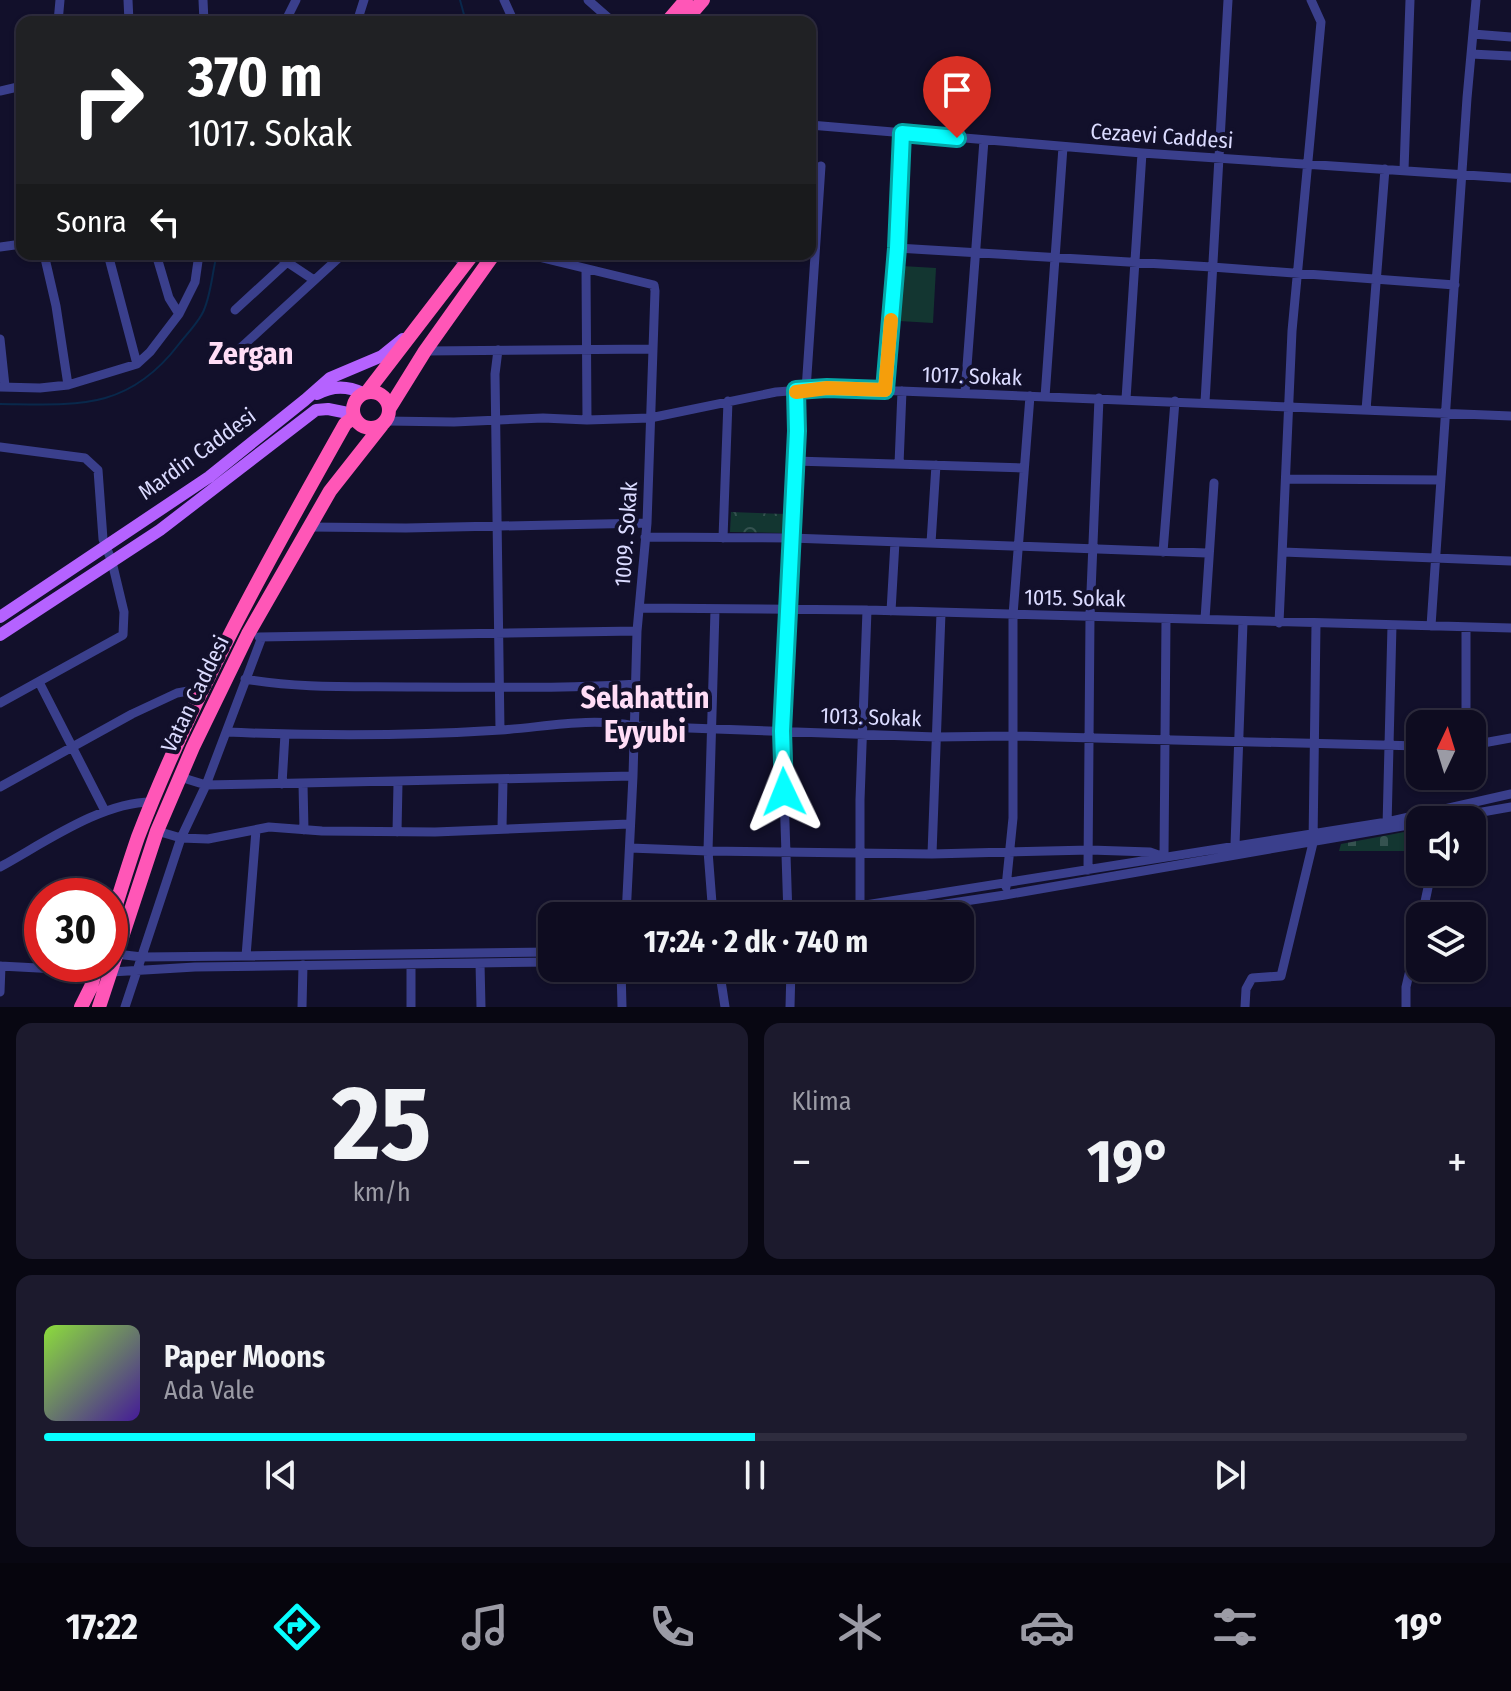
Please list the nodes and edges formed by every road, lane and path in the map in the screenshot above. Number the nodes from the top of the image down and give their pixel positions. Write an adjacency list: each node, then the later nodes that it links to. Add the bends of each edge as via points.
1 (588, 0): 8 (street)
2 (686, 0): 9 (highway)
3 (703, 0): 10 (highway)
4 (1228, 0): 20 (street)
5 (1311, 0): 21 (street, via 1321,22)
6 (1410, 0): 24 (street)
7 (1476, 0): 11 (street)
8 (606, 16)
9 (672, 16)
10 (689, 16)
11 (1473, 34): 12 (street); 13 (street)
12 (1511, 37)
13 (1471, 54): 14 (street); 25 (street)
14 (1511, 56)
15 (816, 126): 16 (street, Cezaevi Caddesi)
16 (902, 133): 17 (street, Cezaevi Caddesi); 28 (street)
17 (984, 140): 18 (street, Cezaevi Caddesi); 29 (street)
18 (1063, 147): 19 (street, Cezaevi Caddesi); 30 (street)
19 (1142, 153): 20 (street, Cezaevi Caddesi); 43 (street)
20 (1219, 158): 21 (street, Cezaevi Caddesi); 44 (street)
21 (1308, 164): 23 (street, Cezaevi Caddesi); 46 (street)
22 (821, 166): 27 (street)
23 (1385, 169): 24 (street, Cezaevi Caddesi); 48 (street)
24 (1404, 170): 25 (street, Cezaevi Caddesi)
25 (1462, 174): 26 (street, Cezaevi Caddesi); 49 (street)
26 (1511, 178)
27 (816, 222)
28 (897, 248): 29 (street); 63 (street)
29 (975, 253): 30 (street); 66 (street)
30 (1055, 258): 43 (street); 68 (street)
31 (45, 260): 60 (street)
32 (110, 260): 59 (street)
33 (158, 260): 51 (street)
34 (198, 260): 51 (street, via 195,282)
35 (284, 260): 42 (street)
36 (289, 260): 42 (street)
37 (336, 260): 47 (street)
38 (461, 260): 52 (highway, Mardin Caddesi)
39 (490, 260): 57 (highway)
40 (548, 260): 45 (street, 1009. Sokak)
41 (813, 260): 62 (street)
42 (287, 262): 47 (street); 50 (street)
43 (1135, 263): 44 (street); 70 (street)
44 (1212, 267): 46 (street); 74 (street)
45 (586, 270): 54 (street); 55 (street, 1009. Sokak, via 654,285)
46 (1296, 274): 48 (street); 75 (street)
47 (314, 280): 58 (street)
48 (1376, 281): 49 (street); 76 (street)
49 (1455, 285): 78 (street)
50 (235, 310)
51 (179, 314): 59 (street)
52 (418, 327): 65 (highway, Mardin Caddesi); 71 (main road, Mardin Caddesi, via 382,356 330,378)
53 (0, 339): 61 (street)
54 (586, 349): 55 (street); 56 (street); 83 (street)
55 (653, 349): 81 (street, 1009. Sokak)
56 (498, 350): 57 (street); 82 (street)
57 (425, 351): 80 (highway)
58 (235, 353)
59 (137, 364): 60 (street)
60 (68, 385): 61 (street)
61 (2, 386)
62 (801, 390): 63 (street, 1017. Sokak); 72 (street, 1017. Sokak); 85 (street)
63 (885, 390): 64 (street, 1017. Sokak)
64 (902, 391): 66 (street, 1017. Sokak); 86 (street)
65 (365, 393): 71 (main road, via 335,387); 77 (highway, Mardin Caddesi, via 354,402); 80 (highway, via 381,395)
66 (965, 393): 67 (street, 1017. Sokak)
67 (1030, 396): 68 (street, 1017. Sokak); 88 (street)
68 (1045, 397): 69 (street, 1017. Sokak)
69 (1099, 398): 70 (street, 1017. Sokak); 102 (street)
70 (1126, 399): 73 (street, 1017. Sokak)
71 (305, 400): 100 (main road, Mardin Caddesi, via 209,477)
72 (728, 401): 81 (street, 1017. Sokak); 96 (street)
73 (1175, 401): 74 (street, 1017. Sokak); 103 (street)
74 (1205, 402): 75 (street, 1017. Sokak)
75 (1290, 405): 76 (street, 1017. Sokak); 89 (street)
76 (1366, 410): 78 (street, 1017. Sokak)
77 (353, 415): 80 (highway, Mardin Caddesi, via 364,428 377,428); 108 (main road, Mardin Caddesi, via 316,410); 134 (highway, Vatan Caddesi, via 302,500)
78 (1445, 415): 79 (street, 1017. Sokak); 90 (street)
79 (1511, 416)
80 (386, 418): 82 (street, 1017. Sokak); 94 (highway, Vatan Caddesi)
81 (650, 418): 83 (street, 1017. Sokak); 92 (street, 1009. Sokak)
82 (496, 420): 83 (street, 1017. Sokak); 93 (street)
83 (587, 420)
84 (0, 447): 100 (street, via 85,458 98,470)
85 (795, 461): 86 (street); 97 (street)
86 (899, 464): 87 (street)
87 (936, 465): 88 (street); 99 (street)
88 (1024, 468): 101 (street)
89 (1286, 479): 90 (street); 104 (street)
90 (1441, 480): 106 (street)
91 (1214, 483): 105 (street)
92 (647, 523): 93 (street); 95 (street, 1009. Sokak)
93 (499, 525): 94 (street); 128 (street)
94 (309, 527): 130 (highway, Vatan Caddesi)
95 (645, 537): 96 (street); 109 (street, 1009. Sokak)
96 (723, 538): 97 (street)
97 (791, 538): 98 (street); 110 (street)
98 (895, 542): 99 (street); 113 (street)
99 (931, 543): 101 (street)
100 (106, 547): 108 (street); 117 (main road, Mardin Caddesi)
101 (1018, 547): 102 (street); 115 (street)
102 (1092, 549): 103 (street); 116 (street)
103 (1163, 552): 105 (street)
104 (1283, 552): 106 (street); 121 (street)
105 (1207, 553): 119 (street)
106 (1437, 557): 107 (street); 124 (street)
107 (1511, 561)
108 (112, 562): 129 (main road, Mardin Caddesi); 132 (street, via 124,612 123,635)
109 (639, 608): 111 (street, 1015. Sokak); 127 (street, 1009. Sokak)
110 (787, 609): 111 (street, 1015. Sokak); 112 (street, 1015. Sokak); 141 (street)
111 (715, 610): 139 (street)
112 (867, 610): 113 (street, 1015. Sokak); 144 (street)
113 (891, 611): 114 (street, 1015. Sokak)
114 (941, 613): 115 (street, 1015. Sokak); 146 (street)
115 (1013, 615): 116 (street, 1015. Sokak); 145 (street)
116 (1090, 616): 118 (street, 1015. Sokak); 147 (street)
117 (0, 617)
118 (1166, 619): 119 (street, 1015. Sokak); 149 (street)
119 (1205, 619): 120 (street, 1015. Sokak)
120 (1243, 622): 121 (street, 1015. Sokak); 150 (street)
121 (1279, 623): 122 (street, 1015. Sokak)
122 (1316, 624): 123 (street, 1015. Sokak); 152 (street)
123 (1392, 625): 124 (street, 1015. Sokak); 153 (street)
124 (1431, 626): 125 (street, 1015. Sokak)
125 (1466, 627): 126 (street, 1015. Sokak); 137 (street)
126 (1511, 628)
127 (637, 631): 128 (street); 133 (street, 1009. Sokak)
128 (500, 632): 130 (street); 135 (street)
129 (0, 635)
130 (255, 635): 131 (street); 157 (highway, Vatan Caddesi)
131 (245, 679): 135 (street, via 288,686); 142 (street)
132 (39, 682): 136 (street); 155 (street)
133 (637, 684): 135 (street); 138 (street, 1009. Sokak)
134 (205, 688): 155 (street, via 177,693); 165 (highway, Vatan Caddesi)
135 (500, 688): 140 (street)
136 (0, 703)
137 (1466, 710)
138 (634, 726): 139 (street, 1013. Sokak); 140 (street, 1013. Sokak, via 614,722); 156 (street, 1009. Sokak)
139 (710, 729): 141 (street, 1013. Sokak); 182 (street)
140 (500, 730): 143 (street, 1013. Sokak)
141 (782, 731): 144 (street, 1013. Sokak); 184 (street)
142 (226, 732): 143 (street, 1013. Sokak); 162 (street)
143 (285, 734): 160 (street)
144 (863, 735): 146 (street, 1013. Sokak); 185 (street)
145 (1011, 736): 146 (street, 1013. Sokak); 147 (street, 1013. Sokak); 183 (street)
146 (936, 737): 186 (street)
147 (1088, 738): 149 (street, 1013. Sokak); 181 (street)
148 (1511, 738): 151 (street)
149 (1166, 740): 150 (street, 1013. Sokak); 187 (street)
150 (1239, 741): 152 (street, 1013. Sokak); 179 (street)
151 (1486, 742)
152 (1314, 743): 153 (street, 1013. Sokak); 178 (street)
153 (1389, 746): 154 (street, 1013. Sokak); 171 (street)
154 (1406, 746)
155 (73, 747): 163 (street); 168 (street)
156 (633, 776): 158 (street); 169 (street, 1009. Sokak)
157 (180, 777): 162 (street); 175 (highway, Vatan Caddesi)
158 (503, 780): 159 (street); 172 (street)
159 (398, 783): 161 (street); 176 (street)
160 (282, 784): 161 (street); 162 (street)
161 (303, 784): 174 (street)
162 (206, 785): 177 (street)
163 (0, 787)
164 (1511, 794): 171 (street)
165 (153, 802): 168 (street); 190 (highway, Vatan Caddesi)
166 (1511, 805): 167 (street)
167 (1486, 810)
168 (105, 811): 188 (street)
169 (629, 824): 172 (street); 180 (street, 1009. Sokak)
170 (1406, 824): 171 (street)
171 (1387, 826): 178 (street)
172 (502, 828): 176 (street)
173 (256, 830): 174 (street); 177 (street); 202 (street)
174 (304, 830): 176 (street)
175 (157, 831): 177 (street); 199 (highway, Vatan Caddesi)
176 (397, 832)
177 (181, 838): 203 (street)
178 (1313, 839): 179 (street); 192 (street); 228 (street, via 1281,976 1252,978)
179 (1235, 845): 187 (street)
180 (630, 848): 182 (street); 193 (street, 1009. Sokak)
181 (1090, 850): 183 (street); 187 (street); 189 (street)
182 (708, 851): 184 (street); 194 (street)
183 (1011, 851): 186 (street); 191 (street)
184 (786, 852): 185 (street); 195 (street)
185 (860, 853): 186 (street); 196 (street)
186 (932, 854)
187 (1164, 857): 189 (street)
188 (0, 867)
189 (1088, 870): 191 (street)
190 (125, 878)
191 (1007, 884): 192 (street); 197 (street)
192 (1005, 895): 198 (street)
193 (627, 902)
194 (712, 902)
195 (788, 902)
196 (860, 902)
197 (887, 902)
198 (959, 902)
199 (128, 918)
200 (538, 952): 202 (street)
201 (128, 955): 203 (street)
202 (246, 956): 203 (street)
203 (142, 957): 211 (street)
204 (538, 962): 205 (street)
205 (480, 963): 206 (street); 224 (street)
206 (411, 964): 207 (street); 223 (street)
207 (303, 965): 211 (street); 222 (street)
208 (1, 966): 209 (street); 218 (street)
209 (24, 966)
210 (128, 971): 211 (street)
211 (137, 971): 221 (street)
212 (90, 982): 219 (highway)
213 (108, 982): 220 (highway, Vatan Caddesi)
214 (621, 982): 225 (street)
215 (721, 982): 226 (street)
216 (791, 982): 227 (street)
217 (1407, 982): 229 (street)
218 (0, 992)
219 (81, 1007)
220 (99, 1007)
221 (125, 1007)
222 (302, 1007)
223 (411, 1007)
224 (481, 1007)
225 (622, 1007)
226 (725, 1007)
227 (790, 1007)
228 (1245, 1007)
229 (1406, 1007)

